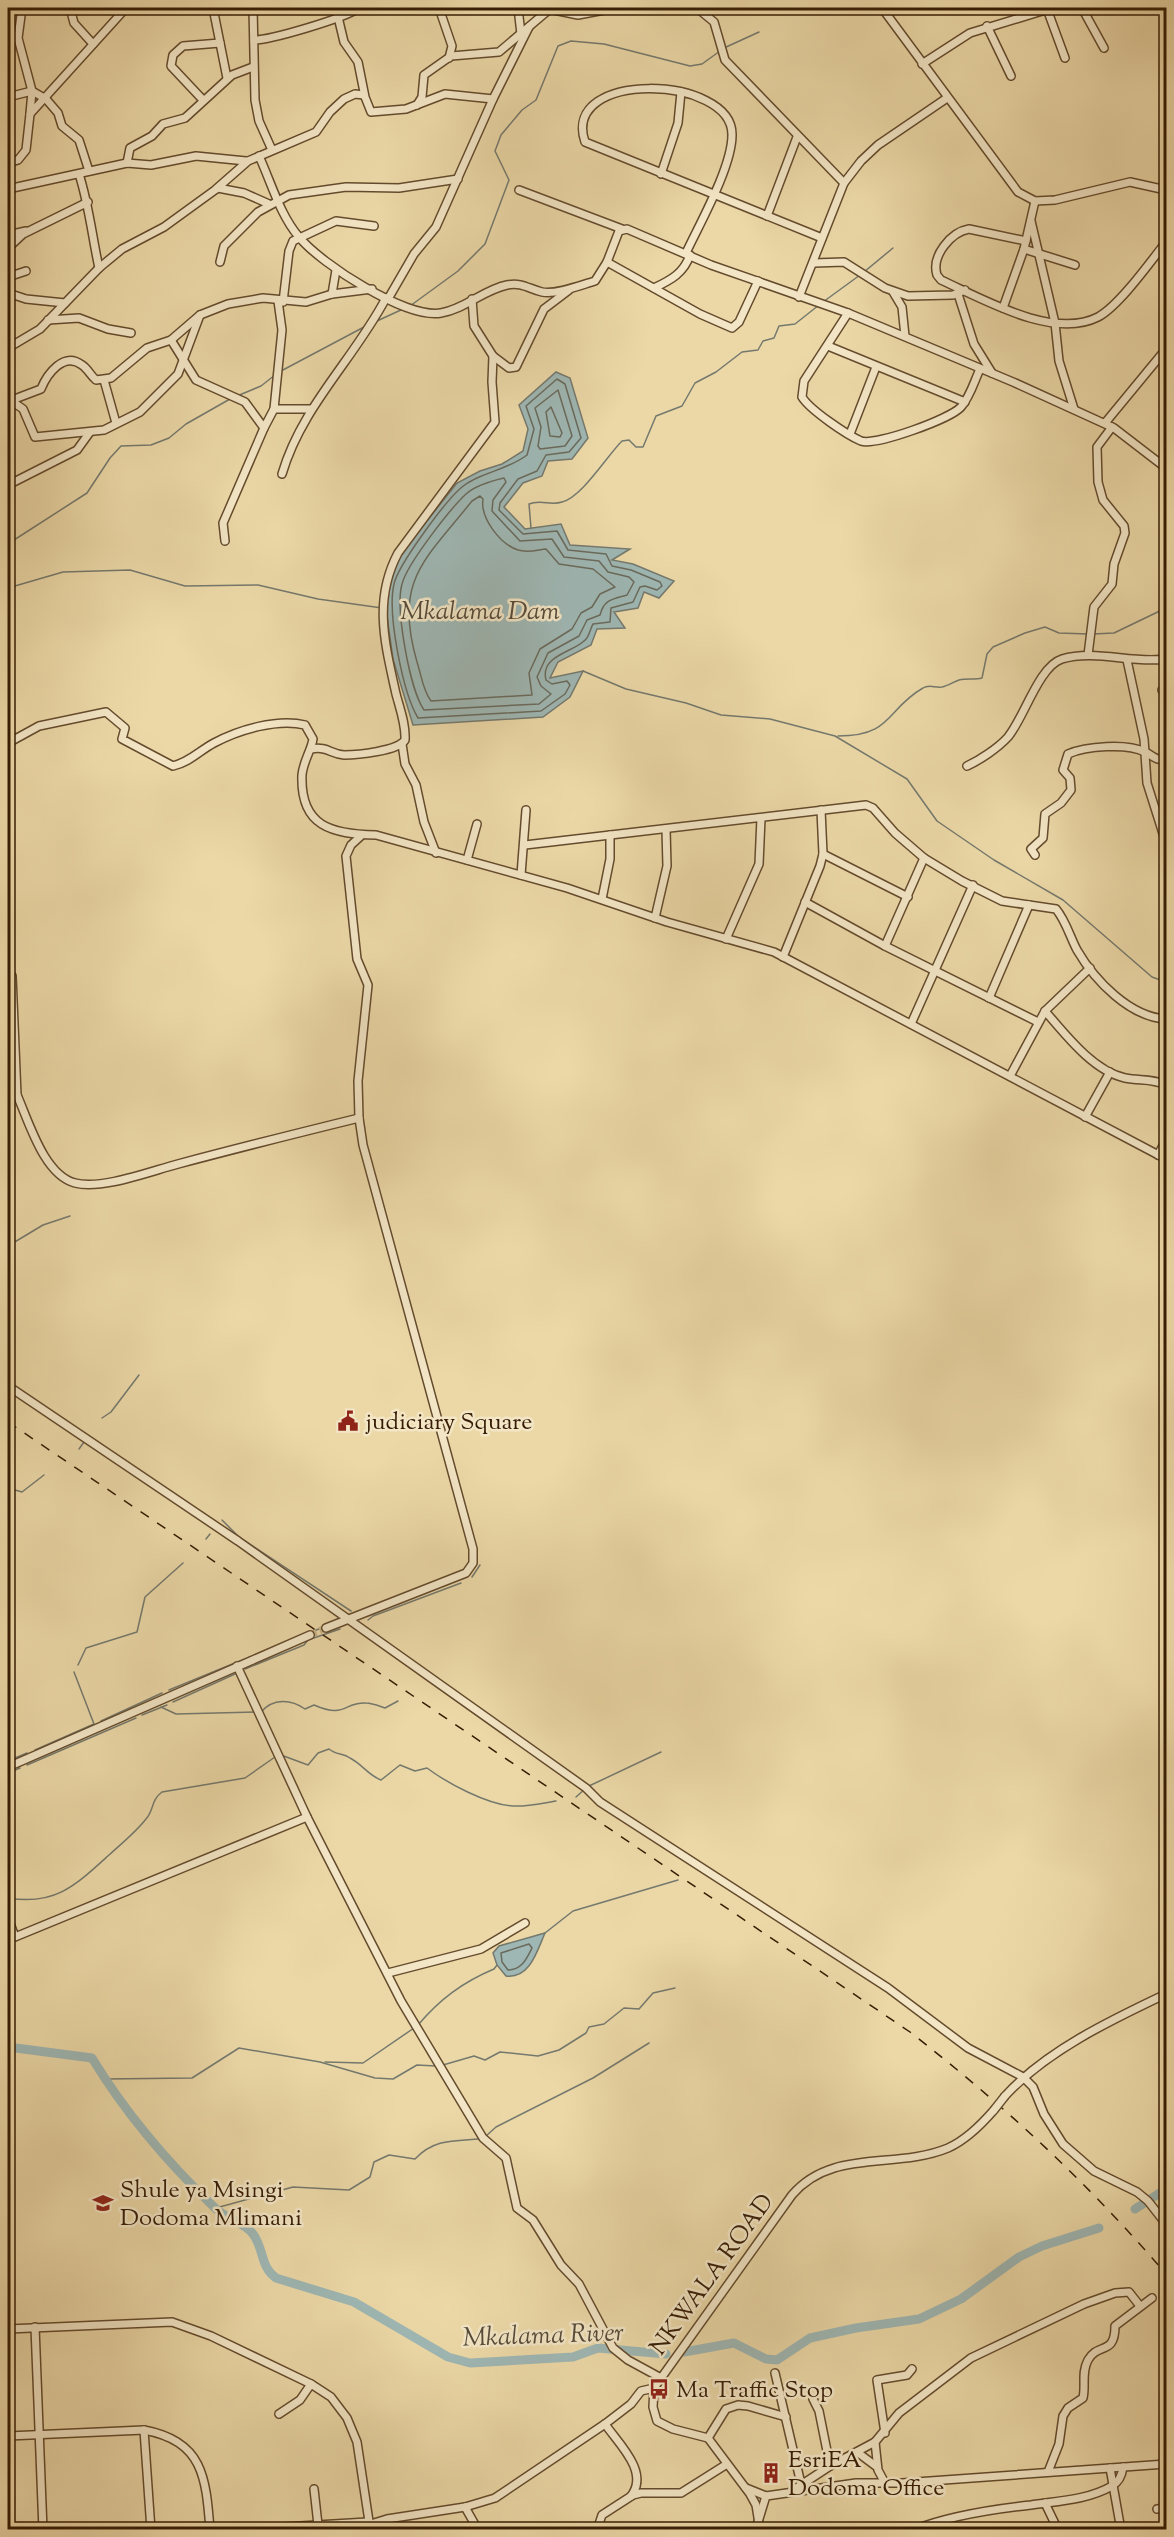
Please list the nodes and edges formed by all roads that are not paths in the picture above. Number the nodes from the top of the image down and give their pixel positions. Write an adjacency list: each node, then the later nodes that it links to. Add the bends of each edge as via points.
1 (22, 8): 31 (street, via 20,48)
2 (70, 8): 23 (street, via 74,23)
3 (123, 8): 23 (street)
4 (213, 8): 22 (street)
5 (253, 8): 21 (street)
6 (359, 8): 16 (street)
7 (439, 8): 25 (street, via 452,46)
8 (518, 8): 20 (street)
9 (541, 8): 17 (street)
10 (550, 8): 11 (street, via 578,15); 17 (street)
11 (615, 8)
12 (882, 8): 27 (street)
13 (1049, 8): 18 (street); 26 (street)
14 (1082, 8): 24 (street)
15 (702, 9): 41 (street, via 714,22 724,60)
16 (338, 17): 21 (street, via 284,35); 33 (street, via 344,42 358,62)
17 (536, 21): 19 (street)
18 (987, 26): 27 (street, via 956,40); 29 (street)
19 (529, 27): 20 (street); 37 (street)
20 (521, 34): 25 (street, via 499,52)
21 (254, 40): 28 (street)
22 (220, 43): 30 (street); 38 (street, via 183,46 173,55 171,66 175,73)
23 (93, 44): 36 (street)
24 (1104, 48)
25 (448, 58): 39 (street, via 424,75 422,97)
26 (1065, 58)
27 (922, 64): 35 (street)
28 (253, 67): 30 (street); 42 (street, via 259,121)
29 (1011, 76)
30 (228, 78): 38 (street)
31 (32, 91): 34 (street); 36 (street); 40 (street)
32 (681, 92): 49 (street, via 678,123); 49 (street, via 609,94 597,100 583,122 585,142); 56 (street, via 714,104 728,119 733,132 731,149)
33 (364, 95): 39 (street, via 371,112 406,110); 42 (street, via 344,99 314,133)
34 (8, 97)
35 (947, 98): 51 (street, via 878,145); 58 (street, via 1012,186)
36 (46, 99): 40 (street); 47 (street, via 58,112 62,126 80,140)
37 (493, 99): 39 (street, via 445,94); 50 (street)
38 (203, 100): 45 (street, via 185,118 163,124 152,136 130,148)
39 (417, 105)
40 (30, 114): 46 (street, via 26,150 18,160)
41 (797, 137): 51 (street); 61 (street)
42 (272, 150): 43 (street)
43 (259, 156): 44 (street); 57 (street)
44 (248, 161): 45 (street, via 196,156 155,165); 53 (street)
45 (127, 162): 47 (street)
46 (8, 163)
47 (89, 171): 48 (street)
48 (79, 174): 52 (street); 59 (street)
49 (661, 174): 56 (street)
50 (458, 179): 57 (street, via 399,188 339,188); 91 (street, via 433,232 414,254)
51 (844, 183): 68 (street)
52 (8, 188)
53 (218, 188): 60 (street, via 244,193); 78 (street)
54 (519, 190): 64 (street)
55 (1167, 190): 58 (street, via 1130,182)
56 (714, 193): 61 (street); 72 (street)
57 (278, 199): 60 (street); 67 (street)
58 (1035, 201): 62 (street)
59 (88, 202): 65 (street); 78 (street)
60 (269, 204): 74 (street, via 225,246)
61 (766, 216): 68 (street)
62 (1031, 221): 70 (street); 73 (street)
63 (374, 226): 67 (street, via 336,221)
64 (622, 229): 72 (street); 75 (street)
65 (29, 231): 66 (street); 71 (street)
66 (8, 236)
67 (300, 238): 79 (street); 93 (street, via 290,247)
68 (822, 238): 76 (street)
69 (1167, 242): 99 (street, via 1100,316 1077,323)
70 (1025, 245): 73 (street); 87 (street, via 969,229 955,234 935,268 942,280); 95 (street)
71 (8, 248)
72 (688, 254): 82 (street); 84 (street, via 687,265 678,275)
73 (1039, 254): 77 (street); 99 (street)
74 (220, 262)
75 (607, 262): 83 (street, via 599,279); 84 (street)
76 (814, 263): 86 (street, via 844,262); 90 (street)
77 (1075, 265)
78 (99, 268): 94 (street)
79 (336, 270): 85 (street); 89 (street)
80 (26, 271): 81 (street)
81 (8, 277)
82 (758, 281): 84 (street, via 739,322 732,328); 90 (street)
83 (574, 286): 92 (street, via 544,293 527,285 509,285); 106 (street, via 544,309 516,367 509,368)
84 (654, 288)
85 (372, 289): 89 (street); 91 (street)
86 (893, 292): 87 (street, via 916,297); 101 (street, via 902,307)
87 (962, 292): 95 (street); 110 (street, via 974,344)
88 (8, 293): 94 (street)
89 (332, 294): 93 (street, via 308,302)
90 (799, 297): 96 (street)
91 (387, 298): 92 (street, via 430,314 454,309); 115 (street, via 360,343)
92 (472, 299): 106 (street, via 474,326)
93 (281, 301): 97 (street, via 246,300); 114 (street)
94 (65, 303): 98 (street)
95 (1004, 308): 99 (street)
96 (848, 313): 101 (street); 103 (street)
97 (200, 315): 102 (street); 107 (street)
98 (48, 320): 100 (street, via 79,318); 104 (street)
99 (1055, 323): 116 (street, via 1059,361)
100 (132, 333)
101 (905, 336): 109 (street)
102 (171, 340): 107 (street); 111 (street, via 147,348)
103 (828, 346): 108 (street); 121 (street, via 804,381 801,397)
104 (8, 348)
105 (1167, 349): 118 (street)
106 (494, 356): 130 (street, via 495,422 398,553 386,577 383,615 405,730)
107 (183, 362): 117 (street, via 178,374 157,397 140,412); 119 (street, via 196,380 245,402)
108 (876, 367): 113 (street); 121 (street)
109 (980, 369): 110 (street); 113 (street)
110 (992, 374): 116 (street)
111 (104, 380): 112 (street, via 96,380 81,364 69,361 52,368 41,388); 117 (street)
112 (10, 400): 120 (street, via 23,409 35,437)
113 (965, 402): 121 (street, via 943,418 880,440 861,441)
114 (274, 409): 115 (street); 119 (street)
115 (310, 409): 123 (street, via 292,442)
116 (1074, 409): 118 (street)
117 (116, 423): 120 (street)
118 (1108, 425): 122 (street); 126 (street, via 1097,447 1098,482 1103,500 1124,526 1125,533 1114,564 1112,584 1094,607)
119 (264, 428): 125 (street, via 223,523)
120 (90, 432): 124 (street, via 77,450)
121 (850, 434)
122 (1167, 468)
123 (282, 474)
124 (8, 485)
125 (225, 541)
126 (1088, 656): 128 (street); 134 (street, via 1064,658 1050,666 1009,735)
127 (1167, 659): 128 (street)
128 (1127, 660): 132 (street)
129 (8, 744): 131 (street, via 39,726 106,712 125,728 122,739 173,766 186,763 213,743 268,724 305,725 313,739)
130 (402, 744): 131 (street, via 344,755 323,747); 144 (street, via 405,764 416,785)
131 (311, 749): 140 (street, via 302,774 311,815 332,830)
132 (1146, 752): 133 (street, via 1155,760); 142 (street, via 1146,783); 146 (street, via 1098,746 1068,754 1064,770 1070,778 1071,790 1045,814 1043,838 1031,849)
133 (1167, 760)
134 (968, 766)
135 (526, 810): 143 (street)
136 (821, 810): 137 (street); 145 (street); 147 (street, via 866,805 873,808)
137 (761, 818): 139 (street); 156 (street, via 759,864)
138 (477, 824): 148 (street)
139 (666, 829): 141 (street); 155 (street, via 667,866)
140 (362, 835): 144 (street, via 376,835); 173 (street, via 346,856 357,959 368,986 362,1026)
141 (610, 836): 143 (street); 152 (street)
142 (1167, 843)
143 (525, 845): 149 (street)
144 (436, 853): 148 (street)
145 (823, 854): 151 (street); 153 (street)
146 (1035, 855)
147 (924, 858): 150 (street); 151 (street)
148 (467, 860): 149 (street)
149 (521, 875): 152 (street)
150 (973, 885): 154 (street, via 1002,901); 160 (street)
151 (908, 897): 157 (street)
152 (602, 898): 155 (street)
153 (806, 902): 157 (street); 158 (street)
154 (1029, 905): 159 (street, via 1056,909); 162 (street)
155 (655, 918): 156 (street)
156 (726, 939): 158 (street)
157 (885, 946): 160 (street)
158 (783, 957): 166 (street)
159 (1090, 968): 163 (street); 164 (street, via 1132,1008 1144,1015)
160 (936, 971): 162 (street); 166 (street)
161 (8, 975): 170 (street, via 12,976)
162 (989, 998): 165 (street)
163 (1045, 1011): 165 (street); 167 (street)
164 (1167, 1019)
165 (1038, 1022): 168 (street)
166 (911, 1024): 168 (street)
167 (1110, 1072): 169 (street); 172 (street)
168 (1010, 1076): 172 (street)
169 (1167, 1085)
170 (17, 1095): 171 (street); 173 (street, via 44,1157 58,1174 75,1183 97,1184)
171 (8, 1097)
172 (1085, 1117): 175 (street)
173 (359, 1118): 178 (street, via 473,1549 473,1563 466,1573)
174 (1167, 1140): 175 (street)
175 (1158, 1155): 176 (street)
176 (1167, 1160)
177 (8, 1386): 178 (street, via 238,1540)
178 (349, 1620): 179 (street); 189 (street, via 586,1788 600,1802 905,1999 968,2048)
179 (326, 1628)
180 (310, 1635): 181 (street)
181 (237, 1666): 182 (street); 183 (street)
182 (8, 1767)
183 (307, 1817): 186 (street); 187 (street)
184 (8, 1918): 186 (street)
185 (525, 1923): 187 (street, via 481,1949)
186 (11, 1938)
187 (388, 1973): 197 (street, via 483,2138 506,2158 517,2208 533,2220 561,2265 579,2284 613,2348)
188 (1167, 1994): 189 (street, via 1053,2054)
189 (1023, 2077): 190 (street, via 1033,2087 1063,2144 1094,2171 1137,2192); 197 (street, NKWALA ROAD, bridge, via 968,2135 945,2149 823,2170 803,2182)
190 (1167, 2224)
191 (1152, 2298): 192 (street)
192 (1140, 2306): 205 (street, via 1129,2292 1115,2293 982,2351 904,2409); 217 (street, via 1115,2326 1112,2344 1088,2360 1083,2398 1066,2411)
193 (35, 2327): 194 (street); 198 (street, via 172,2322 211,2336); 206 (street)
194 (8, 2329)
195 (912, 2369): 205 (street, via 907,2375 877,2380)
196 (775, 2373): 202 (street)
197 (662, 2378): 199 (street, NKWALA ROAD)
198 (311, 2384): 201 (street, via 300,2400); 230 (street, via 331,2397 351,2426)
199 (654, 2388): 203 (street, NKWALA ROAD, via 640,2391 631,2404); 208 (street, via 657,2421)
200 (813, 2399): 213 (street)
201 (279, 2414)
202 (786, 2417): 208 (street, via 738,2405 726,2409); 221 (street)
203 (605, 2424): 223 (street, via 634,2466 637,2483); 226 (street, NKWALA ROAD, via 507,2491)
204 (144, 2430): 206 (street); 233 (street); 234 (street, via 165,2434 194,2455 204,2479)
205 (885, 2433): 209 (street)
206 (40, 2434): 207 (street); 232 (street)
207 (8, 2436)
208 (708, 2438): 211 (street)
209 (875, 2442): 210 (street); 215 (street)
210 (858, 2452): 213 (street); 215 (street)
211 (728, 2464): 219 (street); 237 (street, via 681,2493 633,2495 607,2510)
212 (1167, 2464): 214 (street)
213 (830, 2466): 221 (street)
214 (1123, 2467): 216 (street); 220 (street)
215 (877, 2468): 218 (street)
216 (1110, 2468): 217 (street); 220 (street)
217 (1048, 2472): 218 (street)
218 (885, 2483): 221 (street)
219 (742, 2486): 224 (street); 231 (street, via 756,2505)
220 (1112, 2486): 225 (street); 240 (street)
221 (802, 2487): 224 (street)
222 (314, 2489): 229 (street)
223 (631, 2496)
224 (766, 2496): 231 (street)
225 (1045, 2503): 238 (street, via 992,2510); 239 (street)
226 (465, 2507): 230 (street, NKWALA ROAD, via 387,2518); 236 (street)
227 (1167, 2508): 228 (street)
228 (1157, 2509)
229 (318, 2525): 230 (street, NKWALA ROAD); 235 (street, NKWALA ROAD)
230 (370, 2526)
231 (759, 2526)
232 (43, 2529)
233 (152, 2529)
234 (210, 2529)
235 (234, 2529)
236 (478, 2529)
237 (597, 2529)
238 (913, 2529)
239 (1058, 2529)
240 (1121, 2529)

